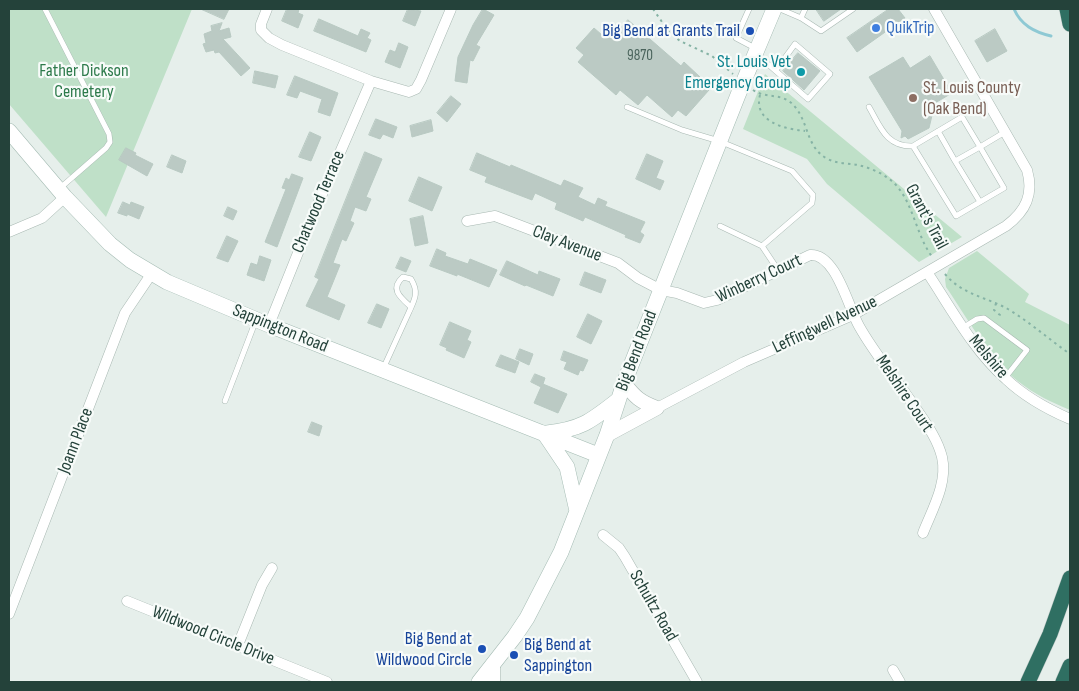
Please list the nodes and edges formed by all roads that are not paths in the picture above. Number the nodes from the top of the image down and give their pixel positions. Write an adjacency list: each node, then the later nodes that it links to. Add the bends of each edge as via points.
1 (44, 9): 25 (lane, via 110,134 106,148)
2 (267, 9): 15 (street, via 261,30 269,38)
3 (451, 9): 15 (street, via 416,89 409,92)
4 (749, 9): 13 (lane, via 736,38)
5 (774, 9): 13 (main road, Big Bend Road)
6 (780, 9): 11 (lane)
7 (805, 9): 11 (lane)
8 (853, 9): 11 (lane, via 821,31)
9 (934, 9): 20 (street)
10 (1067, 9): 12 (highway)
11 (802, 18)
12 (1070, 24)
13 (756, 53): 14 (lane); 21 (main road, Big Bend Road)
14 (776, 70): 14 (lane, via 808,98 830,74 795,44)
15 (371, 81): 37 (street, Chatwood Terrace)
16 (627, 107): 21 (lane, via 682,130)
17 (869, 107): 22 (lane, via 887,138 904,147)
18 (9, 130): 25 (main road, Sappington Road)
19 (938, 131): 22 (lane); 23 (lane, via 962,117); 24 (lane)
20 (1005, 132): 23 (lane); 32 (street, Leffingwell Avenue, via 1030,179 1030,196 1026,205 1016,218)
21 (720, 141): 30 (lane, via 792,171 813,195 812,203); 34 (main road, Big Bend Road)
22 (913, 146): 26 (lane, via 956,216)
23 (980, 147): 24 (lane); 26 (lane, via 1004,188)
24 (955, 161): 26 (lane)
25 (62, 193): 29 (street, via 42,218); 33 (main road, Sappington Road, via 110,244)
26 (980, 202)
27 (467, 221): 34 (street, Clay Avenue, via 495,216 618,263)
28 (720, 226): 30 (lane)
29 (9, 232)
30 (762, 246): 31 (lane)
31 (778, 270): 34 (street, Winberry Court, via 711,302 704,303); 36 (street, Winberry Court, via 810,255 821,257 830,265)
32 (927, 272): 36 (street, Leffingwell Avenue); 38 (street, Melshire)
33 (152, 273): 37 (main road, Sappington Road); 55 (street, Joann Place, via 125,313)
34 (661, 290): 41 (main road, Big Bend Road)
35 (411, 307): 35 (lane, via 416,286 411,279 403,277 396,288); 39 (lane)
36 (853, 315): 44 (street, Leffingwell Avenue, via 744,362); 50 (street, Melshire Court, via 930,429 942,458 943,480)
37 (263, 322): 39 (main road, Sappington Road); 43 (lane)
38 (964, 327): 40 (street, Melshire, via 980,352); 40 (lane, via 981,318 987,319 1027,350)
39 (382, 370): 46 (main road, Sappington Road)
40 (1005, 379): 45 (street, Melshire, via 1033,400)
41 (624, 383): 42 (main road, Big Bend Road); 44 (street, via 636,398)
42 (618, 400): 46 (main road, via 582,426); 47 (main road, Big Bend Road)
43 (224, 401)
44 (657, 408): 47 (street, Leffingwell Avenue)
45 (1069, 419)
46 (544, 433): 48 (main road, Sappington Road); 49 (main road, via 567,467)
47 (607, 434): 48 (main road, Big Bend Road)
48 (598, 455): 49 (main road, Big Bend Road)
49 (578, 513): 57 (main road, Big Bend Road, via 527,618)
50 (923, 534)
51 (603, 535): 63 (street, Schultz Road, via 619,548)
52 (272, 568): 56 (street)
53 (1070, 578): 65 (highway)
54 (127, 601): 56 (street, Wildwood Circle Drive)
55 (9, 614)
56 (238, 645): 60 (street, Wildwood Circle Drive)
57 (493, 664): 61 (main road, Big Bend Road); 62 (street)
58 (1070, 666): 66 (highway)
59 (893, 670): 64 (street)
60 (327, 682)
61 (479, 682)
62 (492, 682)
63 (697, 682)
64 (900, 682)
65 (1028, 682)
66 (1062, 682)

